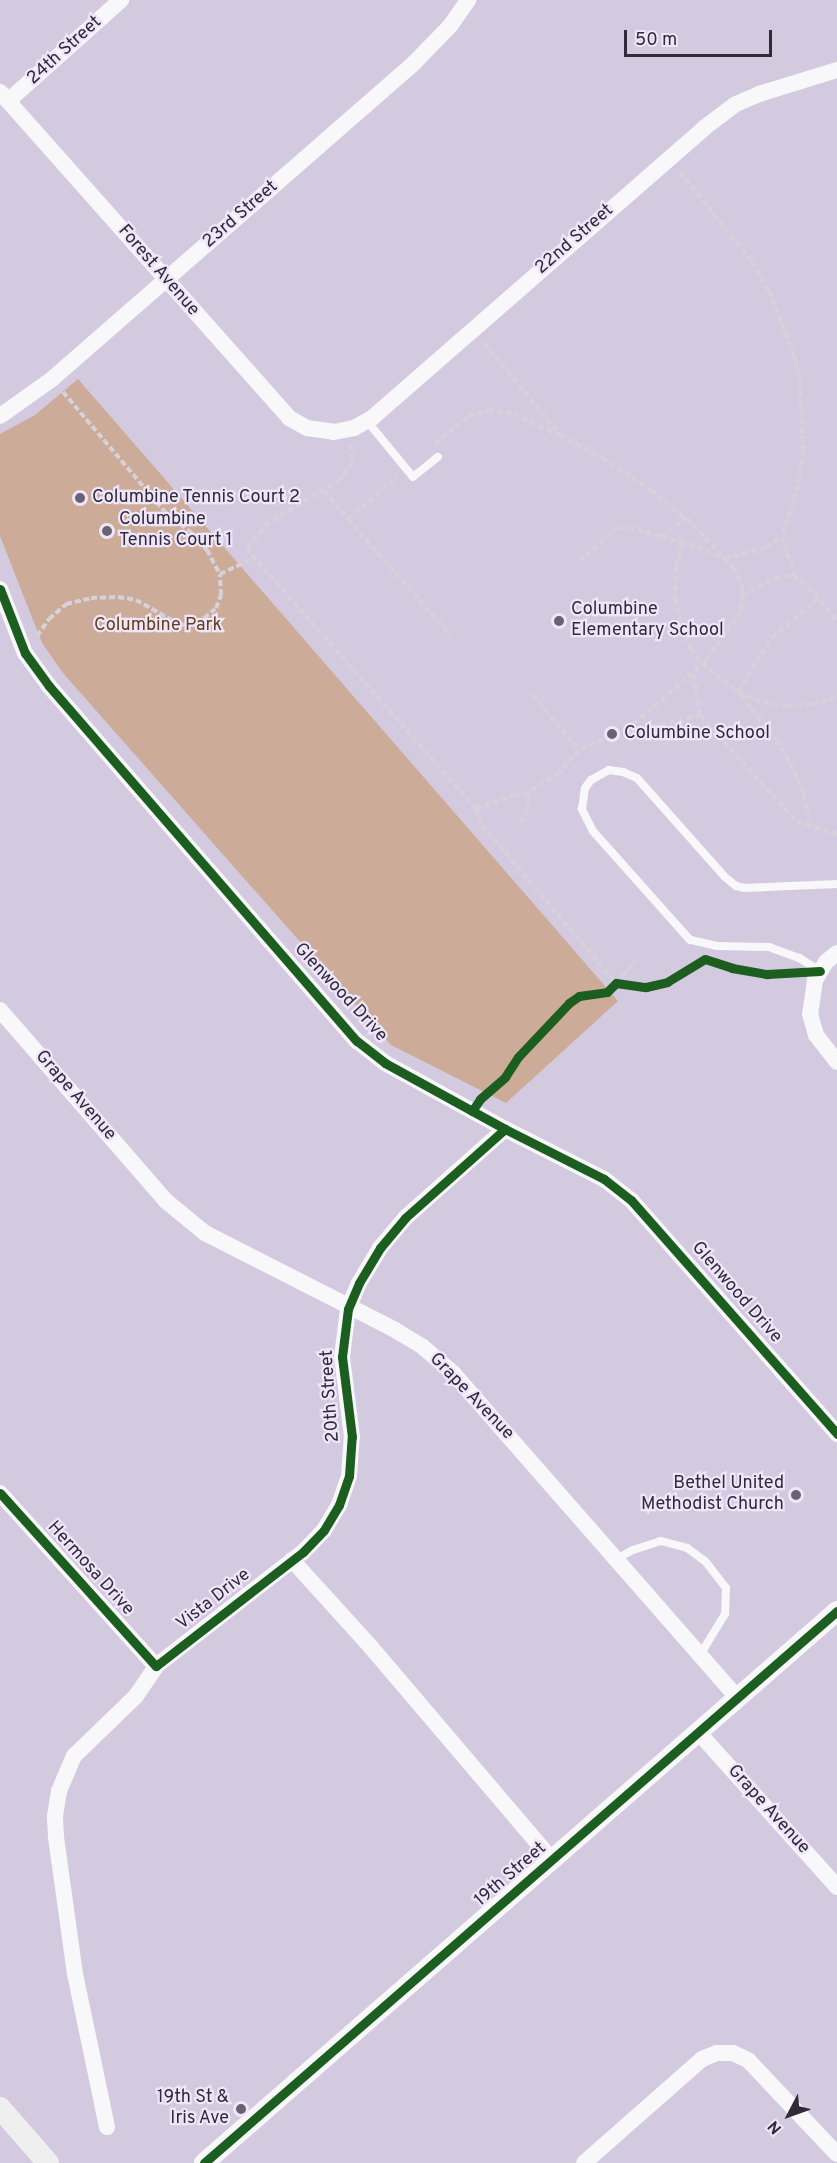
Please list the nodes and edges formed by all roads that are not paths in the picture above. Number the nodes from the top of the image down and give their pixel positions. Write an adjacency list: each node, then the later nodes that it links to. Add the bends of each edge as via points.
1 (121, 0): 4 (street, 24th Street)
2 (468, 0): 5 (street, 23rd Street, via 450,26 414,63)
3 (837, 70): 7 (street, 22nd Street, via 736,104)
4 (4, 96): 5 (street, Forest Avenue)
5 (166, 281): 6 (street, 23rd Street, via 52,380); 8 (street, Forest Avenue, via 289,418 307,428)
6 (0, 416)
7 (367, 421): 8 (street, 22nd Street, via 347,430); 9 (lane, via 413,477)
8 (327, 432)
9 (438, 458)
10 (0, 590): 16 (street, Glenwood Drive, via 25,653 49,686 357,1041 385,1063)
11 (837, 884): 13 (lane, via 736,886 637,778 609,770 585,788 585,819 690,940 717,946 760,946 799,958)
12 (837, 952): 13 (street)
13 (820, 971): 15 (street, via 812,988 810,1014 816,1035)
14 (0, 1010): 17 (street, Grape Avenue, via 166,1201 205,1233)
15 (837, 1062)
16 (506, 1129): 17 (street, 20th Street, via 405,1218 380,1248); 18 (street, Glenwood Drive, via 604,1179 631,1200)
17 (348, 1309): 20 (street, Grape Avenue, via 404,1336 453,1373); 21 (street, 20th Street, via 342,1357 352,1437 349,1476 339,1505 324,1530)
18 (837, 1434)
19 (0, 1493): 24 (street, Hermosa Drive)
20 (616, 1559): 23 (street, Grape Avenue); 23 (lane, via 661,1541 687,1548 705,1561 726,1588 725,1614)
21 (292, 1560): 24 (street, Vista Drive); 27 (street)
22 (837, 1611): 25 (street, 19th Street)
23 (700, 1654): 25 (street, Grape Avenue)
24 (156, 1666): 30 (street, Vista Drive, via 136,1696 74,1756 59,1791 55,1816 75,1974)
25 (738, 1698): 26 (street, 19th Street)
26 (699, 1733): 27 (street, 19th Street); 28 (street, Grape Avenue)
27 (553, 1861): 33 (street, 19th Street)
28 (837, 1887)
29 (0, 2108): 32 (main road)
30 (107, 2127)
31 (834, 2145): 34 (street, via 748,2060 734,2053 717,2053 702,2059)
32 (48, 2163)
33 (204, 2163)
34 (584, 2163)

